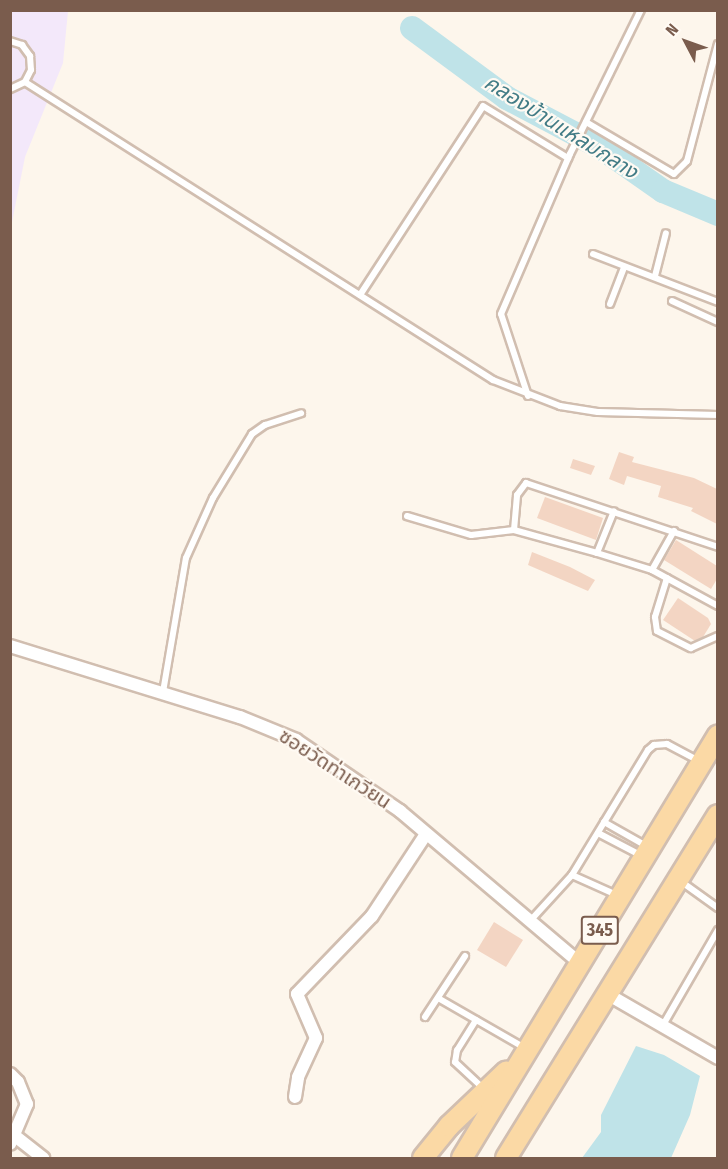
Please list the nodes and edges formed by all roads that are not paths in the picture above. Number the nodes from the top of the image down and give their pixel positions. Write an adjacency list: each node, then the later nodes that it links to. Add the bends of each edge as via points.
1 (641, 10): 6 (lane)
2 (10, 41): 4 (lane, via 22,45 30,56 32,70)
3 (717, 44): 6 (lane, via 687,161 674,174)
4 (25, 82): 5 (lane); 12 (lane)
5 (10, 89)
6 (585, 125): 7 (lane)
7 (569, 156): 12 (lane, via 483,106); 17 (lane, via 501,314)
8 (666, 233): 11 (lane)
9 (593, 254): 10 (lane)
10 (624, 268): 11 (lane); 15 (lane)
11 (656, 276): 14 (lane)
12 (360, 295): 17 (lane, via 493,380)
13 (672, 301): 16 (lane)
14 (717, 302)
15 (610, 304)
16 (717, 322)
17 (528, 396): 19 (lane, via 598,412)
18 (301, 413): 31 (lane, via 265,424 252,434 213,498 186,558)
19 (717, 416)
20 (614, 511): 22 (lane, via 526,483 517,495); 23 (lane); 25 (lane)
21 (407, 516): 22 (lane, via 471,535)
22 (514, 530): 25 (lane)
23 (674, 531): 24 (lane); 26 (lane)
24 (717, 547)
25 (597, 553): 26 (lane)
26 (652, 570): 27 (lane)
27 (667, 578): 28 (lane); 29 (lane, via 655,617 657,631 691,648)
28 (717, 606)
29 (717, 636)
30 (10, 646): 31 (street, ซอยวัดท่าเกวียน)
31 (163, 692): 37 (street, ซอยวัดท่าเกวียน, via 296,740)
32 (717, 735): 33 (main road, 345)
33 (701, 763): 35 (lane, via 667,744 654,745); 38 (main road, 345)
34 (717, 815): 40 (main road, 345)
35 (604, 822): 36 (lane); 38 (lane)
36 (598, 833): 38 (lane); 39 (lane)
37 (426, 834): 43 (street, ซอยวัดท่าเกวียน); 56 (street, via 372,916 297,994 316,1038 298,1077)
38 (646, 853): 41 (main road, 345)
39 (572, 875): 41 (lane); 43 (lane)
40 (679, 880): 42 (lane); 47 (main road, 345)
41 (620, 897): 46 (main road, 345)
42 (717, 908)
43 (530, 921): 46 (street, ซอยวัดท่าเกวียน)
44 (717, 930): 51 (lane)
45 (465, 956): 48 (lane)
46 (580, 963): 52 (main road, 345)
47 (609, 995): 51 (street); 61 (main road, 345)
48 (438, 998): 49 (lane); 50 (lane)
49 (425, 1017)
50 (476, 1020): 52 (lane); 55 (lane, via 457,1050 455,1062)
51 (663, 1025): 53 (street)
52 (525, 1054): 55 (main road); 60 (main road, 345)
53 (717, 1058)
54 (10, 1074): 57 (street, via 18,1082 27,1104)
55 (486, 1090): 59 (main road, via 449,1125)
56 (295, 1097)
57 (13, 1140): 58 (street)
58 (43, 1158)
59 (423, 1158)
60 (462, 1158)
61 (506, 1158)

